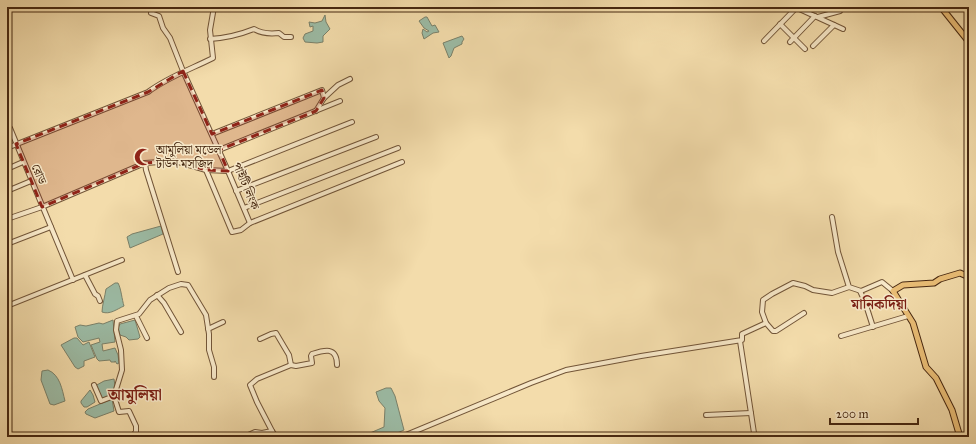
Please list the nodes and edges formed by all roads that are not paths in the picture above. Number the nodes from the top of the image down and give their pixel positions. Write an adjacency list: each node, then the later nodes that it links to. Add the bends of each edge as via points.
1 (214, 7): 12 (street)
2 (796, 7): 6 (street); 7 (street)
3 (941, 7): 15 (main road)
4 (840, 11): 6 (street)
5 (151, 13): 18 (street, পাইটি লিংক, via 159,16)
6 (816, 17): 8 (street); 11 (street)
7 (780, 24): 11 (street); 13 (street)
8 (834, 25): 9 (street); 16 (street)
9 (843, 29)
10 (291, 37): 12 (street, via 284,37 279,33 267,34 254,29 238,35)
11 (794, 38): 14 (street); 17 (street)
12 (210, 39): 18 (street, via 213,58)
13 (764, 41)
14 (790, 42)
15 (969, 42)
16 (813, 46)
17 (805, 49)
18 (183, 71): 25 (street, পাইটি লিংক); 27 (street, via 148,92)
19 (350, 79): 20 (street, via 338,84)
20 (324, 98): 22 (street); 25 (street, via 322,90)
21 (340, 101): 22 (street)
22 (316, 111): 30 (street)
23 (352, 122): 36 (street)
24 (10, 128): 27 (street, রোড)
25 (212, 134): 30 (street, পাইটি লিংক)
26 (376, 137): 39 (street)
27 (16, 144): 28 (street); 31 (street, রোড)
28 (7, 148)
29 (398, 148): 41 (street)
30 (219, 150): 36 (street, পাইটি লিংক)
31 (24, 162): 34 (street); 37 (street, রোড)
32 (402, 162): 44 (street, পাইটি লিংক)
33 (145, 163): 35 (street, via 175,161); 40 (street); 48 (street)
34 (7, 169)
35 (206, 170): 36 (street); 44 (street, via 232,232 241,230)
36 (228, 171): 39 (street, পাইটি লিংক)
37 (31, 181): 38 (street); 40 (street, রোড)
38 (7, 191)
39 (236, 191): 41 (street, পাইটি লিংক)
40 (42, 207): 43 (street); 45 (street, রোড)
41 (244, 208): 44 (street, পাইটি লিংক)
42 (832, 217): 52 (street, via 838,252)
43 (7, 219)
44 (250, 223)
45 (51, 227): 46 (street); 51 (street, রোড)
46 (7, 244)
47 (122, 260): 49 (street)
48 (178, 272)
49 (85, 275): 51 (street); 56 (street)
50 (969, 277): 53 (main road, via 960,273 934,283 903,285)
51 (73, 280): 57 (street)
52 (849, 286): 54 (street); 62 (street, via 832,293 789,284 763,300 762,312)
53 (893, 291): 54 (street, via 881,282); 60 (main road)
54 (860, 292): 63 (street)
55 (157, 295): 59 (street); 64 (street, via 181,284 188,284 206,315); 65 (street)
56 (100, 301)
57 (7, 306)
58 (804, 313): 62 (street, via 774,331)
59 (136, 316): 67 (street); 74 (street, via 117,321 122,370)
60 (908, 316): 63 (street); 83 (main road, via 926,367 936,378 952,410)
61 (223, 322): 64 (street)
62 (766, 323): 69 (street, via 742,334)
63 (873, 327): 66 (street)
64 (208, 329): 72 (street)
65 (181, 332)
66 (842, 336)
67 (147, 338)
68 (260, 339): 70 (street, via 276,334 289,354)
69 (740, 341): 75 (street); 81 (street, via 566,370)
70 (291, 365): 71 (street, via 312,363 312,354 327,349 336,358); 77 (street, via 257,379 250,385)
71 (337, 365)
72 (214, 377)
73 (94, 385): 74 (street, via 101,400)
74 (114, 396): 78 (street, via 120,412 129,412 136,426 136,432)
75 (751, 413): 76 (street); 82 (street)
76 (706, 415)
77 (272, 431): 79 (street, via 255,432); 80 (street)
78 (131, 437)
79 (244, 437)
80 (276, 437)
81 (401, 437)
82 (757, 437)
83 (960, 437)

